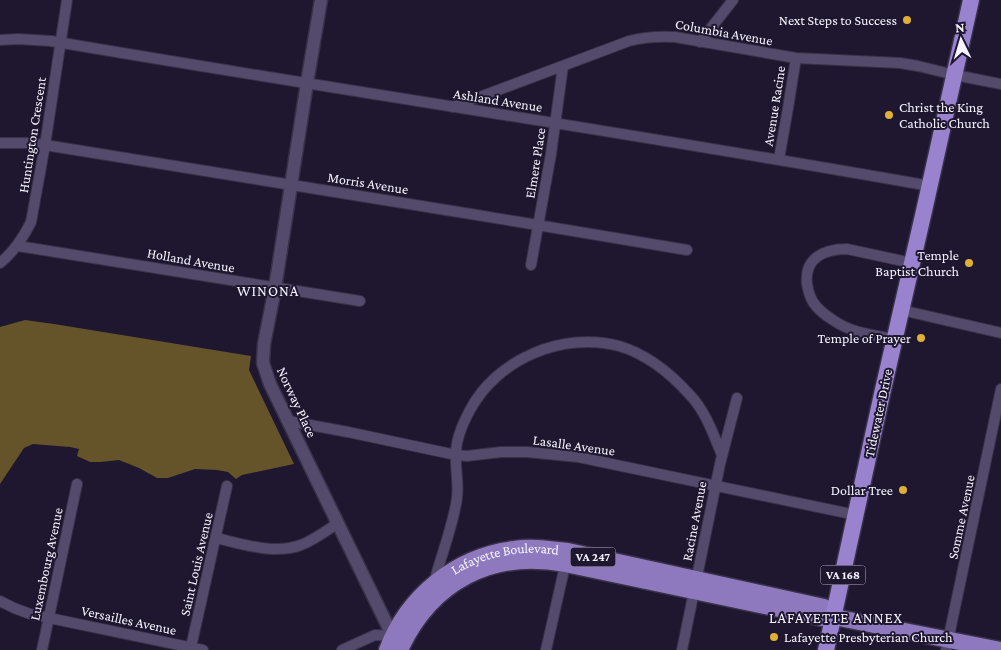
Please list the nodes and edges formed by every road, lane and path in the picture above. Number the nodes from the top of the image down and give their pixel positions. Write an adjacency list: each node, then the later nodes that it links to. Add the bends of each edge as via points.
1 (67, 0): 6 (street, Huntington Crescent)
2 (322, 0): 11 (street, Norway Place)
3 (733, 0): 7 (street)
4 (971, 0): 10 (highway, Tidewater Drive / VA 168)
5 (0, 40): 6 (street, Ashland Avenue, via 18,38)
6 (61, 42): 11 (street, Ashland Avenue); 16 (street, Huntington Crescent)
7 (700, 42): 8 (street, Columbia Avenue); 9 (street, Columbia Avenue, via 666,36 640,38)
8 (796, 58): 10 (street, Columbia Avenue, via 900,63); 17 (street, Avenue Racine)
9 (563, 66): 13 (street, Columbia Avenue); 14 (street, Elmere Place)
10 (955, 75): 12 (street, Columbia Avenue); 19 (highway, Tidewater Drive / VA 168)
11 (307, 83): 13 (street, Ashland Avenue); 18 (street, Norway Place)
12 (1001, 84)
13 (452, 107): 14 (street, Ashland Avenue)
14 (555, 124): 17 (street, Ashland Avenue); 20 (street, Elmere Place)
15 (0, 143): 16 (street, Morris Avenue)
16 (45, 145): 18 (street, Morris Avenue); 21 (street, Huntington Crescent, via 31,222)
17 (779, 159): 19 (street, Ashland Avenue)
18 (291, 185): 20 (street, Morris Avenue); 26 (street, Norway Place)
19 (930, 186): 24 (highway, Tidewater Drive / VA 168)
20 (538, 225): 22 (street, Morris Avenue); 25 (street, Elmere Place)
21 (18, 246): 23 (street, Huntington Crescent); 26 (street, Holland Avenue)
22 (687, 250)
23 (0, 263)
24 (912, 263): 28 (highway, Tidewater Drive / VA 168); 30 (street, via 837,249 815,258 806,277 810,296 820,311 854,331)
25 (532, 265)
26 (275, 288): 27 (street, Holland Avenue); 33 (street, Norway Place, via 263,363)
27 (360, 301)
28 (901, 310): 29 (street); 30 (highway, Tidewater Drive / VA 168)
29 (1001, 333)
30 (894, 339): 39 (highway, Tidewater Drive / VA 168)
31 (1001, 389): 50 (street, Somme Avenue)
32 (737, 398): 35 (street, Racine Avenue)
33 (288, 421): 34 (street, Lasalle Avenue); 40 (street, Norway Place)
34 (456, 455): 35 (street, via 459,435 470,410 503,371 549,347 586,342 619,346 634,352 670,376 690,394 705,416); 38 (street, Lasalle Avenue, via 500,452 549,454 604,462); 44 (street, via 457,498 435,579)
35 (722, 455): 38 (street, Racine Avenue)
36 (77, 484): 49 (street, Luxembourg Avenue)
37 (227, 486): 41 (street, Saint Louis Avenue)
38 (715, 486): 39 (street, Lasalle Avenue); 43 (street, Racine Avenue)
39 (856, 515): 48 (highway, Tidewater Drive / VA 168)
40 (338, 523): 41 (street, via 303,544 282,549 266,549); 52 (street, Norway Place)
41 (216, 538): 51 (street, Saint Louis Avenue)
42 (566, 557): 43 (main road, Lafayette Boulevard / VA 247); 44 (main road, Lafayette Boulevard / VA 247, via 530,548 484,555 448,572); 56 (street)
43 (695, 585): 48 (main road, Lafayette Boulevard / VA 247, via 824,607); 57 (street, Racine Avenue)
44 (437, 589): 52 (main road, Lafayette Boulevard / VA 247, via 412,604 402,619)
45 (0, 601): 46 (street, Versailles Avenue)
46 (14, 608): 47 (street); 49 (street, Versailles Avenue)
47 (0, 611)
48 (834, 616): 50 (main road, Lafayette Boulevard / VA 247); 58 (highway, Tidewater Drive / VA 168)
49 (49, 618): 51 (street, Versailles Avenue); 53 (street, Luxembourg Avenue)
50 (947, 645): 59 (main road, Lafayette Boulevard / VA 247)
51 (191, 647): 54 (street, Versailles Avenue)
52 (395, 647): 55 (street, via 375,635)
53 (42, 650)
54 (203, 650)
55 (342, 650)
56 (546, 650)
57 (682, 650)
58 (826, 650)
59 (1000, 650)

